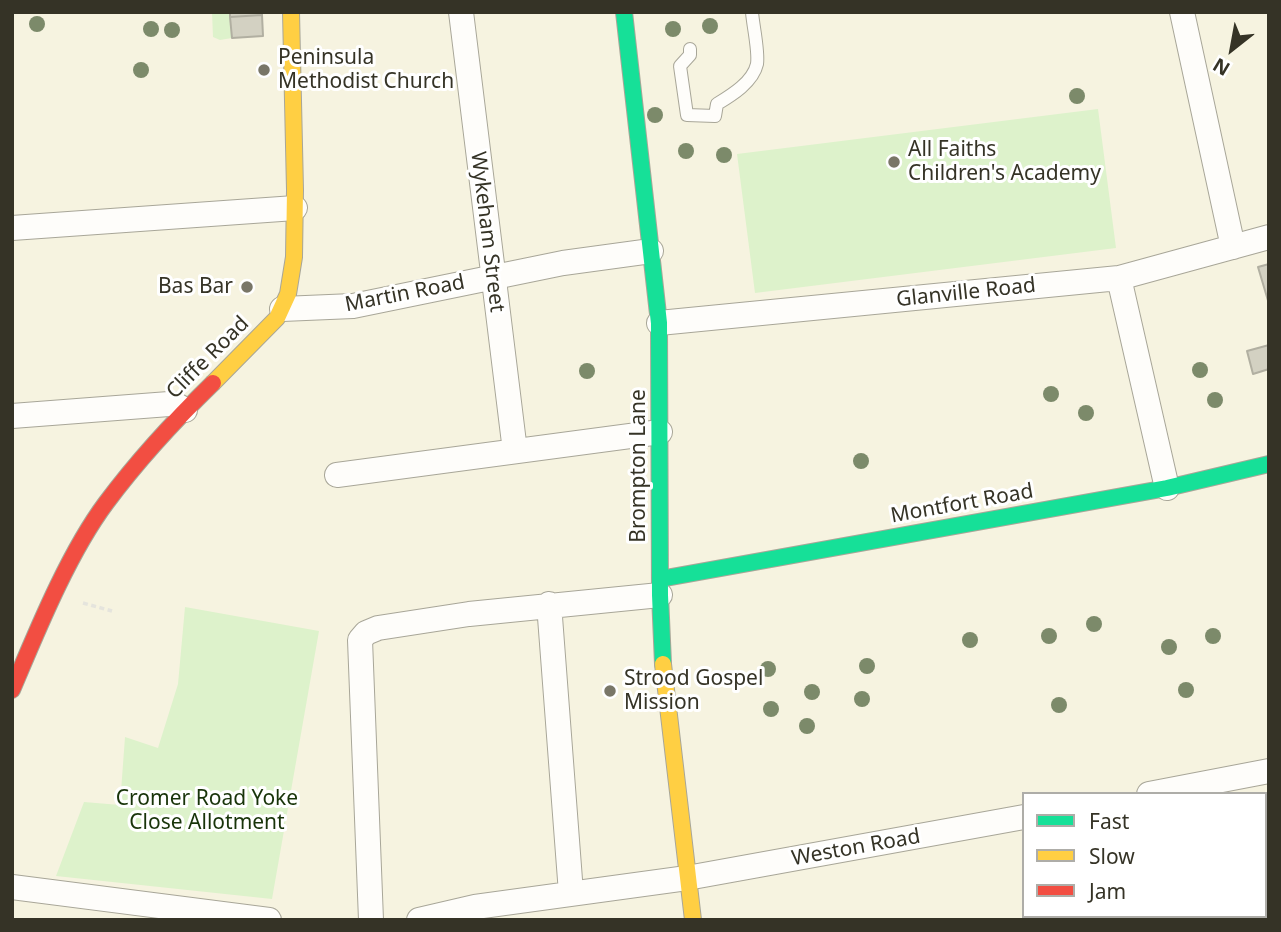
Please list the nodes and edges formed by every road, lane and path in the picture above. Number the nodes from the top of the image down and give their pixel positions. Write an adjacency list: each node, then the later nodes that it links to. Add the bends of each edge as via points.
1 (291, 12): 7 (street, Cliffe Road)
2 (461, 12): 12 (street, Wykeham Street)
3 (624, 12): 11 (street, Brompton Lane)
4 (752, 12): 6 (lane, via 757,64 749,80 717,104 715,116 687,115 680,66)
5 (1182, 12): 10 (street)
6 (690, 49)
7 (295, 208): 8 (street); 14 (street, Cliffe Road, via 293,269)
8 (12, 228)
9 (1269, 237): 10 (street, Glanville Road)
10 (1233, 247): 13 (street, Glanville Road)
11 (651, 251): 12 (street, Martin Road); 15 (street, Brompton Lane)
12 (492, 277): 14 (street, Martin Road, via 353,306); 19 (street, Wykeham Street)
13 (1119, 278): 15 (street, Glanville Road); 22 (street)
14 (282, 309): 16 (street, Cliffe Road, via 271,326)
15 (659, 323): 18 (street, Brompton Lane)
16 (185, 410): 17 (street, via 169,404); 25 (street, Cliffe Road, via 98,514 54,595)
17 (12, 416)
18 (660, 432): 19 (street); 23 (street, Brompton Lane)
19 (515, 451): 21 (street)
20 (1269, 464): 22 (street, Montfort Road)
21 (337, 475)
22 (1167, 488): 23 (street, Montfort Road)
23 (660, 587): 24 (street); 29 (street, Brompton Lane, via 663,676)
24 (549, 604): 31 (street); 33 (street, via 378,628 360,640)
25 (12, 691)
26 (1269, 771): 27 (street)
27 (1159, 792)
28 (1022, 817): 29 (street, Weston Road)
29 (687, 878): 31 (street, Weston Road); 35 (street, Brompton Lane)
30 (12, 887): 32 (street)
31 (571, 893): 34 (street, Weston Road)
32 (269, 920)
33 (371, 920)
34 (419, 920)
35 (693, 920)

